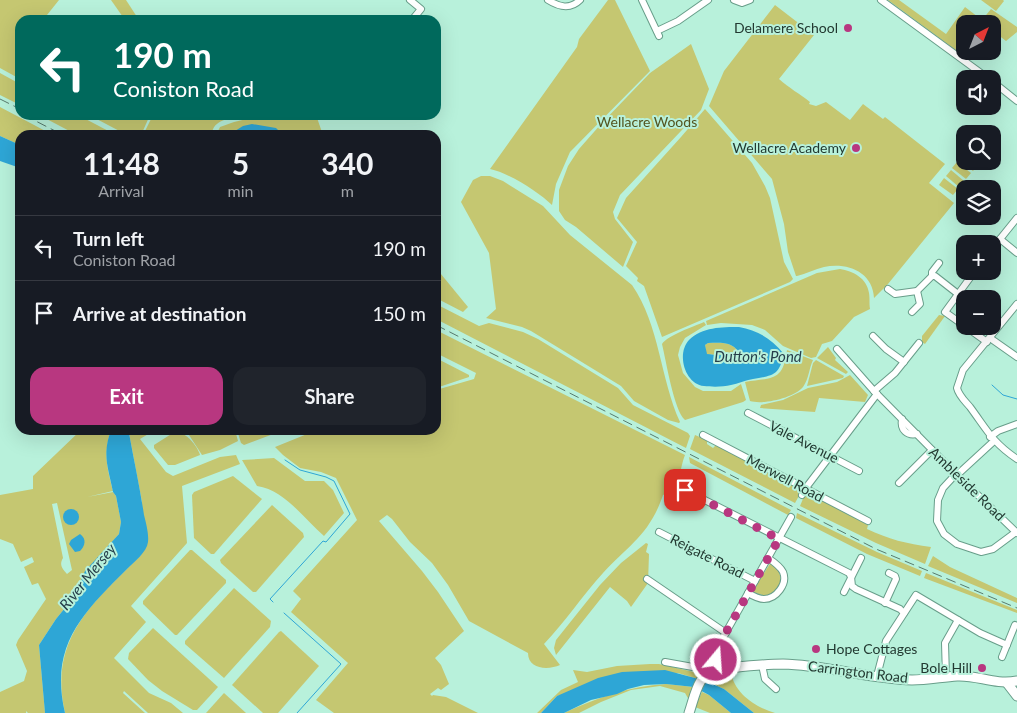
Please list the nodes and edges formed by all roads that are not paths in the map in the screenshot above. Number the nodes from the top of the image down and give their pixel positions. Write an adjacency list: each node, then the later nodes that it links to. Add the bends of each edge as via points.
1 (410, 0): 9 (street, via 421,9)
2 (548, 0): 3 (street, via 562,7)
3 (580, 0)
4 (642, 0): 5 (street, via 658,34)
5 (708, 0)
6 (734, 0): 7 (street, via 742,3)
7 (750, 0)
8 (881, 0): 10 (street)
9 (416, 15)
10 (977, 70)
11 (1001, 88): 12 (street)
12 (1017, 101)
13 (1017, 218): 14 (street)
14 (1001, 238)
15 (1001, 240): 16 (street)
16 (1017, 253)
17 (938, 263): 18 (street)
18 (932, 276): 20 (street); 21 (street)
19 (888, 288): 20 (street, via 895,294)
20 (917, 291): 24 (street, via 920,304)
21 (956, 292)
22 (956, 297): 25 (street, via 945,312)
23 (1017, 304): 27 (street)
24 (912, 312)
25 (956, 319)
26 (980, 335): 27 (street)
27 (988, 340): 31 (street); 37 (street, via 960,377 957,391)
28 (874, 341): 32 (street)
29 (919, 343): 32 (street)
30 (837, 349): 33 (street, Ambleside Road)
31 (1017, 357)
32 (904, 362): 33 (street)
33 (876, 393): 38 (street, Ambleside Road, via 902,419 905,432 917,434); 39 (street)
34 (748, 413): 39 (street, Vale Avenue)
35 (1017, 424): 37 (street, via 998,431)
36 (702, 434): 45 (street, Merwell Road)
37 (992, 439): 40 (street); 42 (street)
38 (932, 450): 42 (street, Ambleside Road); 43 (street)
39 (831, 456): 41 (street, Vale Avenue); 45 (street)
40 (1017, 459)
41 (860, 471)
42 (956, 475): 49 (street, Ambleside Road); 49 (street, via 940,494 937,521 948,538 968,549 982,552 993,549)
43 (899, 483)
44 (685, 490): 50 (street)
45 (804, 492): 47 (street, Merwell Road)
46 (791, 517): 50 (street)
47 (868, 521)
48 (659, 532): 56 (street, Reigate Road)
49 (1016, 532)
50 (779, 539): 51 (street); 54 (street, via 849,573)
51 (768, 558): 56 (street); 58 (street, via 783,572 780,590 765,599)
52 (861, 558): 54 (street)
53 (889, 573): 59 (street, via 896,578)
54 (851, 577): 57 (street); 59 (street, via 852,586)
55 (647, 579): 63 (street)
56 (755, 581): 58 (street)
57 (844, 592)
58 (748, 593): 63 (street)
59 (885, 603): 60 (street)
60 (904, 613): 61 (street, via 916,596); 70 (street, via 886,641)
61 (958, 620): 64 (street); 71 (street, via 946,643)
62 (1015, 626): 64 (street)
63 (726, 633): 68 (street, via 714,653)
64 (1007, 645): 65 (street)
65 (1002, 657)
66 (665, 662): 69 (street, via 704,669)
67 (762, 665): 68 (main road, Carrington Road); 70 (main road, Carrington Road, via 804,665); 73 (street, via 765,679)
68 (719, 669): 69 (main road, Carrington Road)
69 (706, 674): 75 (main road)
70 (877, 676): 71 (main road, Carrington Road, via 911,680)
71 (946, 677): 72 (main road, Carrington Road, via 967,676 999,683)
72 (1012, 682): 74 (main road)
73 (776, 689)
74 (1017, 696)
75 (689, 713)

